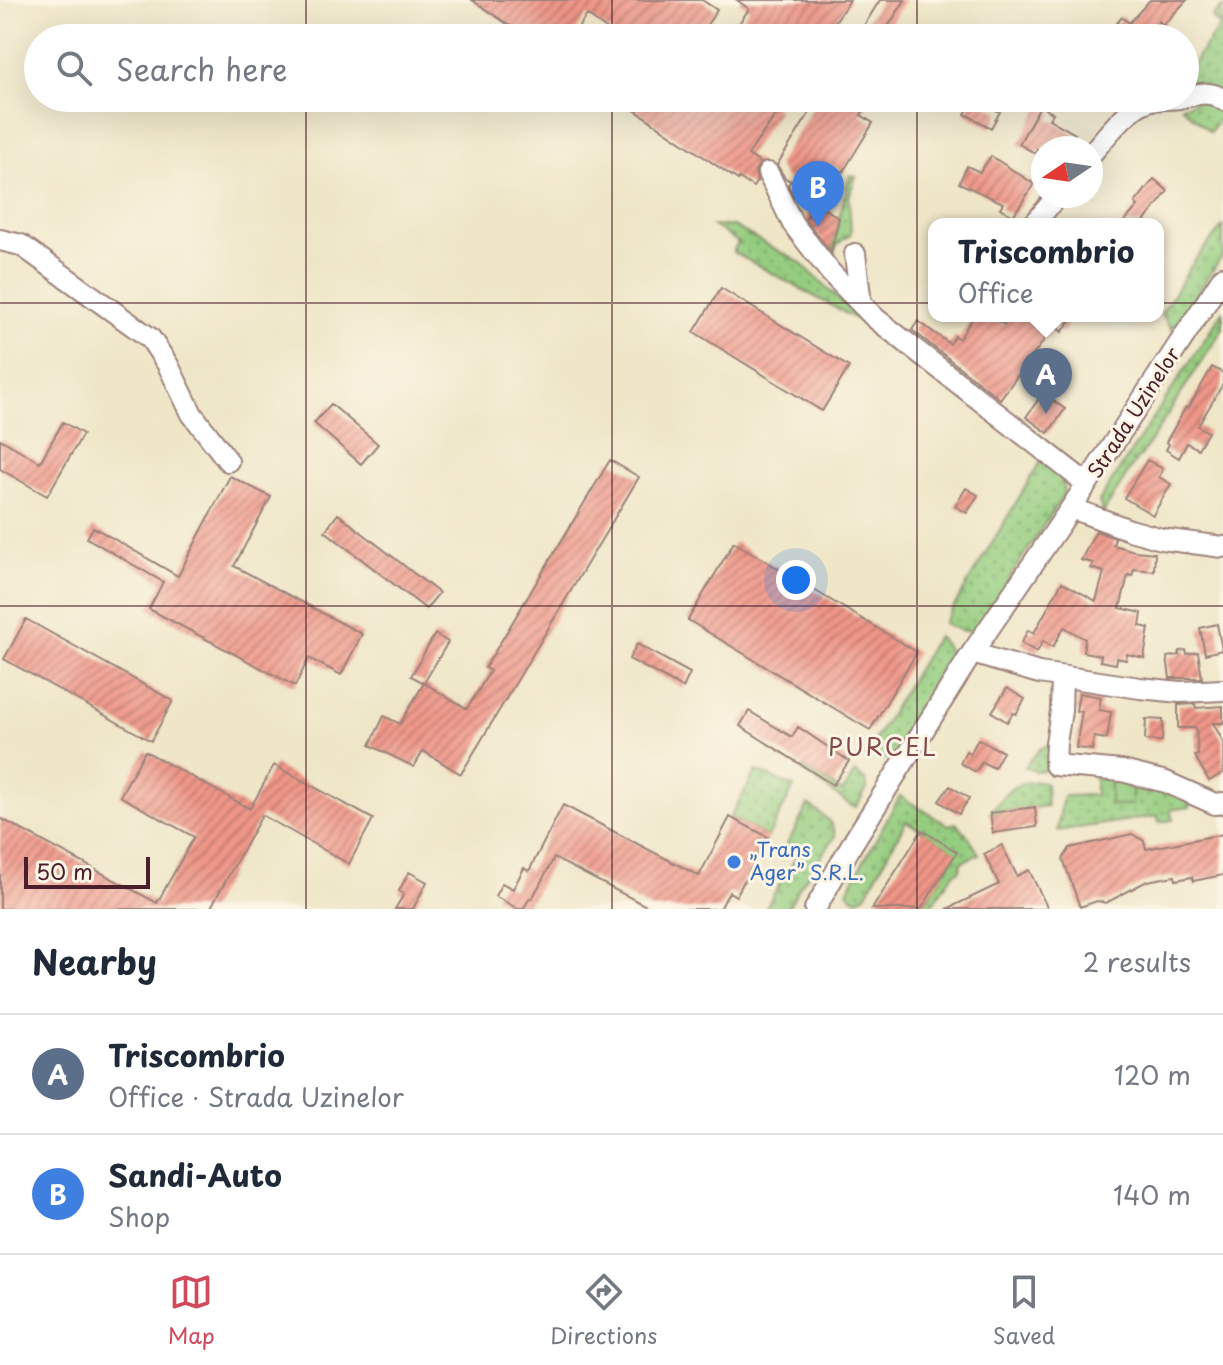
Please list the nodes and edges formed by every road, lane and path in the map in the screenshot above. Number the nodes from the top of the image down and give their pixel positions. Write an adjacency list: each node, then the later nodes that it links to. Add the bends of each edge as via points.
1 (1199, 95): 2 (street)
2 (1223, 100)
3 (1132, 112): 4 (street)
4 (1103, 139)
5 (768, 173): 9 (street, via 793,224)
6 (0, 240): 10 (street, via 21,245 150,338 192,414)
7 (855, 254): 9 (street)
8 (1223, 277): 11 (street, Strada Uzinelor)
9 (861, 304): 11 (street)
10 (228, 461)
11 (1087, 484): 12 (street, Strada Uzinelor)
12 (1071, 508): 13 (street, via 1162,539); 14 (street, Strada Uzinelor)
13 (1223, 547)
14 (972, 653): 15 (street); 18 (street, Strada Uzinelor)
15 (1062, 677): 16 (street, via 1180,692); 17 (street, via 1055,765 1122,771)
16 (1223, 690)
17 (1223, 803)
18 (815, 909)

